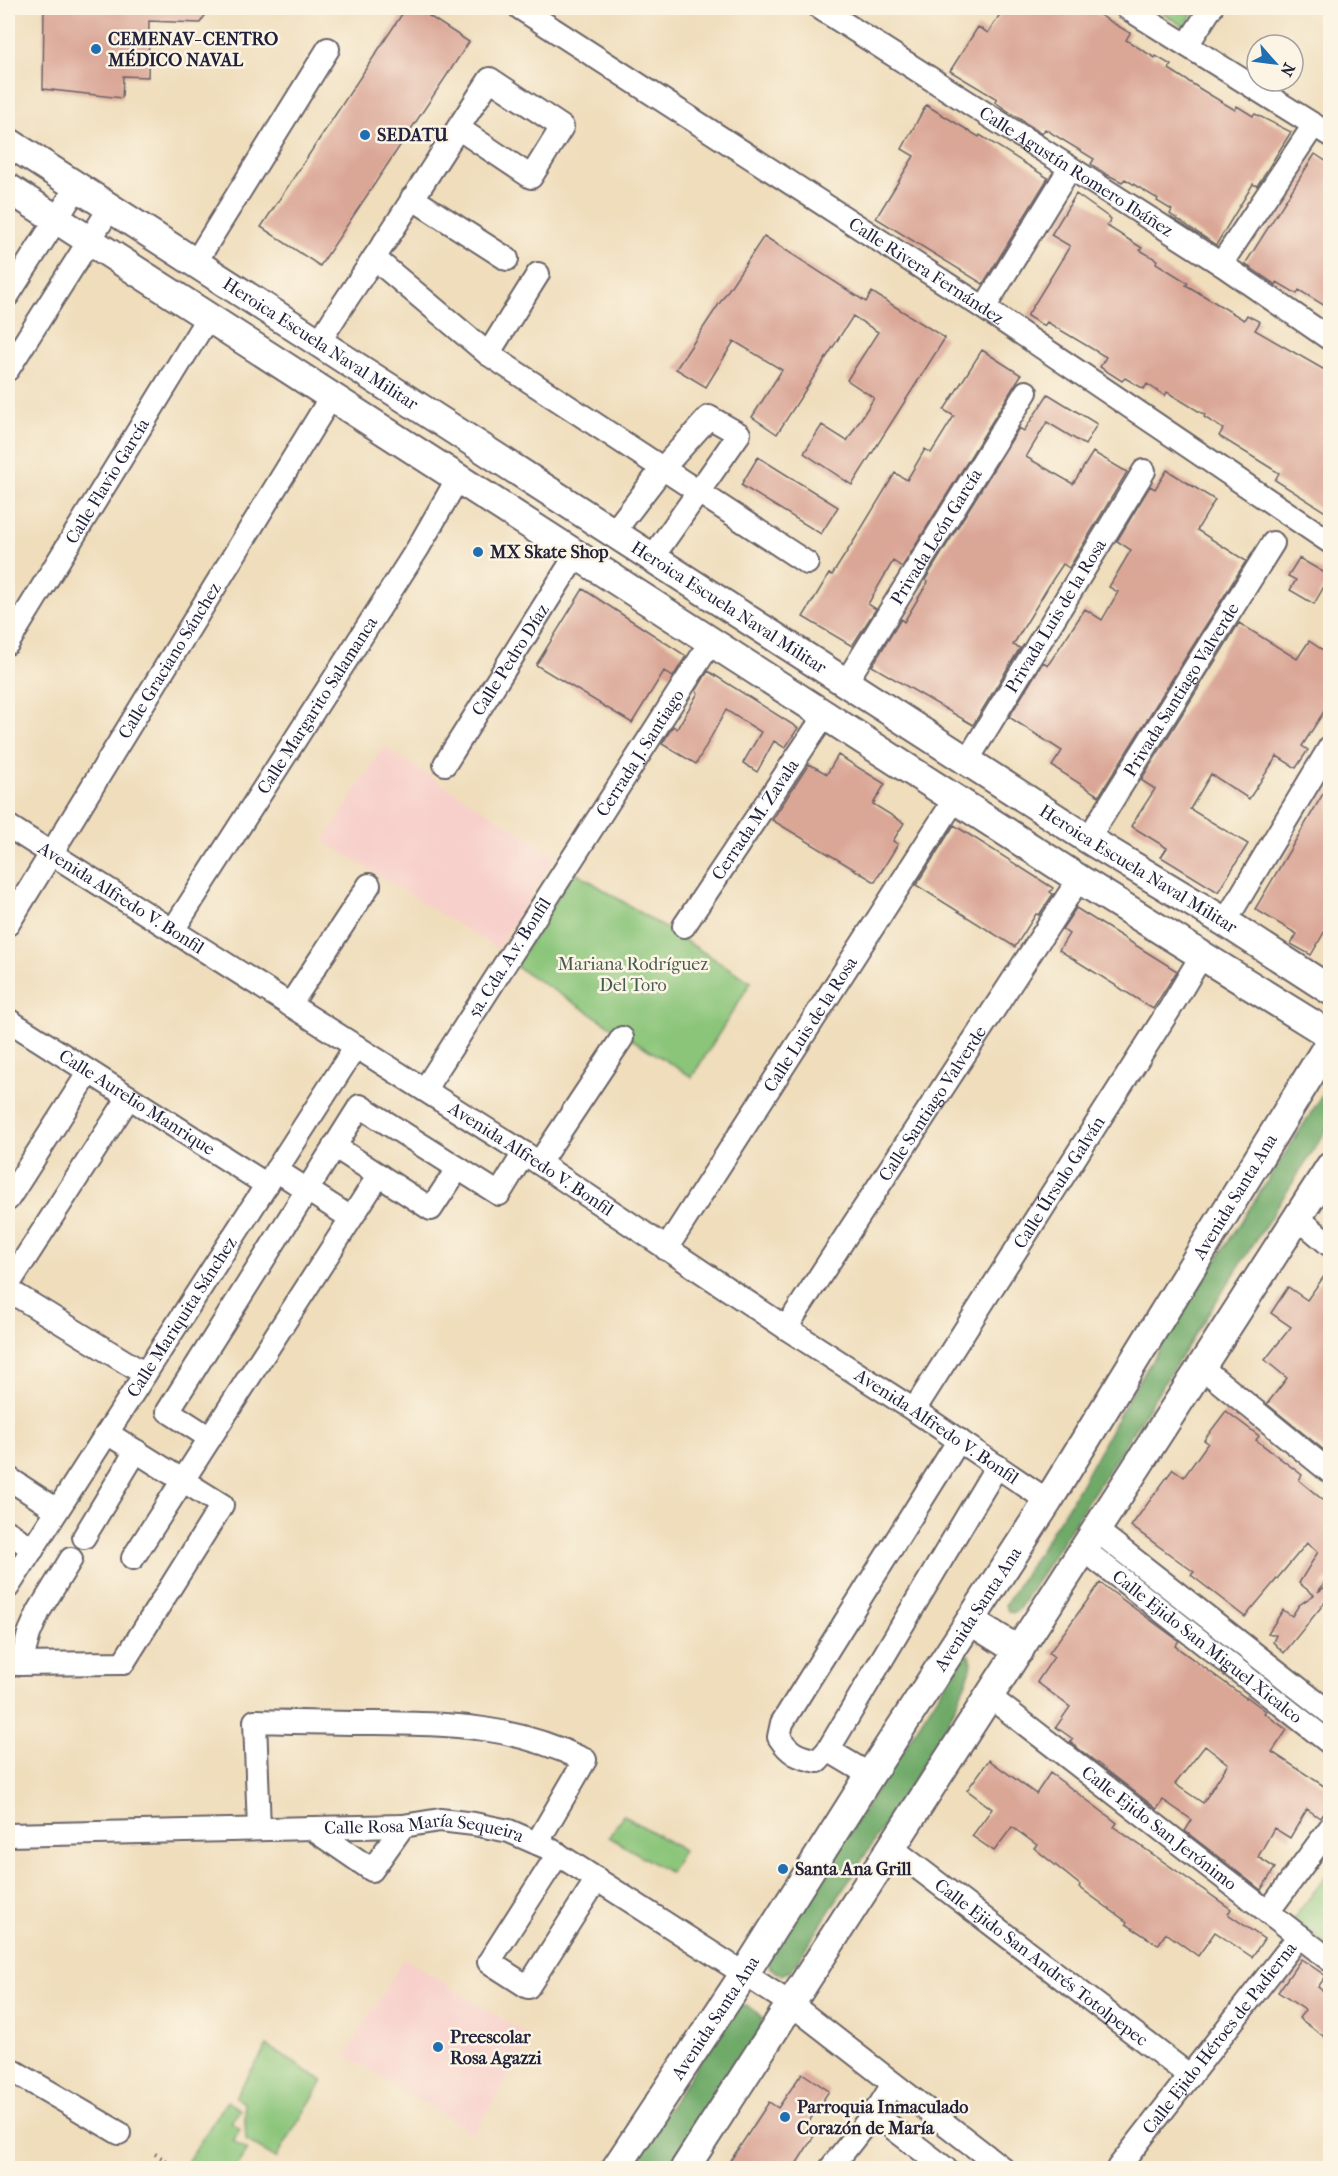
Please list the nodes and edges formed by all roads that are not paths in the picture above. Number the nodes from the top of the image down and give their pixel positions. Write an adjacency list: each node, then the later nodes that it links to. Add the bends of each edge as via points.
1 (520, 8): 23 (street, Calle Rivera Fernández)
2 (820, 8): 10 (street, Calle Agustín Romero Ibáñez)
3 (1127, 8): 5 (street)
4 (1211, 8): 5 (street)
5 (1187, 45): 8 (street)
6 (328, 49): 19 (street)
7 (458, 128): 7 (street, via 531,177 562,126 490,79); 13 (street)
8 (1322, 130): 20 (street)
9 (8, 142): 11 (main road, Heroica Escuela Naval Militar)
10 (1070, 168): 20 (street, Calle Agustín Romero Ibáñez); 23 (street)
11 (77, 187): 14 (main road, Heroica Escuela Naval Militar); 15 (street)
12 (8, 188): 15 (main road)
13 (412, 198): 17 (street); 18 (street)
14 (110, 208): 16 (street); 19 (main road, Heroica Escuela Naval Militar)
15 (56, 220): 16 (main road); 22 (street)
16 (89, 241): 24 (main road); 28 (street)
17 (374, 258): 26 (street); 27 (street)
18 (507, 259)
19 (195, 263): 26 (main road, Heroica Escuela Naval Militar)
20 (1221, 264): 25 (street, Calle Agustín Romero Ibáñez)
21 (538, 274): 27 (street)
22 (8, 295)
23 (984, 308): 36 (street, Calle Rivera Fernández)
24 (208, 317): 30 (main road); 42 (street, Calle Flavio García)
25 (1330, 339)
26 (319, 343): 35 (main road, Heroica Escuela Naval Militar)
27 (488, 354): 31 (street)
28 (8, 369)
29 (1026, 392): 43 (street, Privada León García)
30 (332, 397): 33 (main road); 51 (street, Calle Graciano Sánchez)
31 (662, 469): 34 (street); 34 (street, via 708,417 739,434); 35 (street)
32 (1144, 471): 46 (street, Privada Luis de la Rosa)
33 (458, 478): 38 (main road); 58 (street, Calle Margarito Salamanca)
34 (700, 491): 39 (street); 40 (street)
35 (613, 533): 39 (main road, Heroica Escuela Naval Militar)
36 (1330, 542)
37 (1273, 543): 50 (street, Privada Santiago Valverde)
38 (576, 555): 41 (main road); 47 (street, Calle Pedro Díaz)
39 (652, 558): 43 (main road, Heroica Escuela Naval Militar)
40 (807, 563)
41 (711, 642): 44 (main road); 52 (street, Cerrada J. Santiago)
42 (8, 643)
43 (846, 682): 46 (main road, Heroica Escuela Naval Militar)
44 (825, 715): 48 (main road); 57 (street, Cerrada M. Zavala)
45 (1330, 747): 55 (street)
46 (967, 760): 50 (main road, Heroica Escuela Naval Militar)
47 (445, 764)
48 (955, 799): 53 (main road); 81 (street, Calle Luis de la Rosa)
49 (8, 826): 51 (street, Avenida Alfredo V. Bonfil)
50 (1088, 838): 55 (main road, Heroica Escuela Naval Militar)
51 (51, 853): 56 (street, Calle Graciano Sánchez); 58 (street, Avenida Alfredo V. Bonfil)
52 (568, 864): 68 (street, 5a. Cda. A.v. Bonfil)
53 (1079, 879): 59 (main road); 84 (street, Calle Santiago Valverde)
54 (369, 885): 61 (street)
55 (1225, 922): 60 (main road, Heroica Escuela Naval Militar)
56 (8, 924)
57 (684, 926)
58 (173, 930): 61 (street, Avenida Alfredo V. Bonfil)
59 (1202, 955): 63 (main road); 87 (street, Calle Úrsulo Galván)
60 (1330, 990)
61 (290, 1005): 66 (street, Avenida Alfredo V. Bonfil)
62 (8, 1020): 67 (street, Calle Aurelio Manrique)
63 (1330, 1035)
64 (622, 1038): 71 (street)
65 (1330, 1042): 96 (main road, Avenida Santa Ana)
66 (356, 1046): 68 (street, Avenida Alfredo V. Bonfil); 75 (street, Calle Mariquita Sánchez)
67 (89, 1072): 69 (street, Calle Aurelio Manrique); 77 (street)
68 (425, 1089): 71 (street, Avenida Alfredo V. Bonfil)
69 (129, 1097): 75 (street, Calle Aurelio Manrique); 82 (street)
70 (334, 1146): 73 (street, via 360,1106); 74 (street); 76 (street)
71 (532, 1158): 73 (street, via 499,1194); 81 (street, Avenida Alfredo V. Bonfil)
72 (1330, 1167): 78 (main road)
73 (458, 1168): 74 (street, via 431,1209)
74 (379, 1175): 79 (street)
75 (271, 1178): 76 (street, Calle Aurelio Manrique); 86 (street, Calle Mariquita Sánchez)
76 (307, 1190): 79 (street, Calle Aurelio Manrique); 89 (street, via 168,1411)
77 (8, 1199)
78 (1297, 1217): 80 (street); 85 (main road)
79 (351, 1218): 89 (street)
80 (1330, 1245)
81 (666, 1249): 84 (street, Avenida Alfredo V. Bonfil)
82 (8, 1285)
83 (8, 1290): 86 (street)
84 (786, 1328): 87 (street, Avenida Alfredo V. Bonfil)
85 (1201, 1367): 93 (street); 100 (main road)
86 (145, 1374): 88 (street, Calle Mariquita Sánchez)
87 (914, 1410): 90 (street, Avenida Alfredo V. Bonfil)
88 (107, 1433): 91 (street); 97 (street, Calle Mariquita Sánchez)
89 (210, 1438): 95 (street)
90 (959, 1440): 92 (street, Avenida Alfredo V. Bonfil); 111 (street, via 782,1723 779,1737 787,1750 818,1761)
91 (136, 1451): 95 (street); 99 (street)
92 (997, 1466): 96 (street, Avenida Alfredo V. Bonfil); 111 (street)
93 (1330, 1472)
94 (8, 1478): 97 (street)
95 (183, 1480): 102 (street); 107 (street, via 222,1505 123,1663)
96 (1048, 1501): 105 (main road, Avenida Santa Ana)
97 (57, 1510): 101 (street, Calle Mariquita Sánchez)
98 (8, 1532): 101 (street)
99 (84, 1537)
100 (1090, 1540): 106 (main road); 109 (street, Calle Ejido San Miguel Xicalco); 110 (street, Calle Ejido San Miguel Xicalco)
101 (33, 1549): 104 (street, Calle Mariquita Sánchez)
102 (133, 1558)
103 (71, 1559): 107 (street, via 39,1611)
104 (8, 1587)
105 (971, 1621): 106 (main road); 112 (main road, Avenida Santa Ana)
106 (1019, 1651): 108 (main road)
107 (14, 1664)
108 (990, 1697): 119 (main road); 122 (street, Calle Ejido San Jerónimo)
109 (1330, 1713)
110 (1330, 1743)
111 (828, 1750): 112 (street)
112 (870, 1775): 125 (main road, Avenida Santa Ana)
113 (403, 1826): 114 (street, Calle Rosa María Sequeira); 114 (street, via 372,1870); 118 (street, Calle Rosa María Sequeira, via 440,1820 474,1824 508,1831)
114 (311, 1828): 116 (street, Calle Rosa María Sequeira)
115 (1330, 1828): 122 (street)
116 (259, 1829): 117 (street, Calle Rosa María Sequeira); 118 (street, via 255,1721 438,1724 510,1733 585,1760)
117 (8, 1835)
118 (537, 1843): 120 (street, Calle Rosa María Sequeira)
119 (892, 1848): 126 (main road); 128 (street, Calle Ejido San Andrés Totolpepec)
120 (558, 1854): 121 (street, Calle Rosa María Sequeira); 121 (street, via 489,1962 528,1987)
121 (597, 1879): 125 (street, Calle Rosa María Sequeira)
122 (1268, 1912): 123 (street, Calle Ejido San Jerónimo)
123 (1299, 1936): 124 (street, Calle Ejido San Jerónimo); 128 (street, Calle Ejido Héroes de Padierna)
124 (1330, 1960)
125 (745, 1973): 126 (street, Calle Rosa María Sequeira); 132 (main road, Avenida Santa Ana)
126 (791, 2004): 129 (street, Calle Rosa María Sequeira); 133 (main road)
127 (8, 2068): 131 (street)
128 (1190, 2076): 137 (street, Calle Ejido Héroes de Padierna)
129 (892, 2084): 130 (street); 136 (street, Calle Rosa María Sequeira)
130 (873, 2113): 134 (street); 135 (street)
131 (119, 2133)
132 (616, 2169)
133 (685, 2169)
134 (831, 2169)
135 (945, 2169)
136 (1002, 2169)
137 (1118, 2169)

